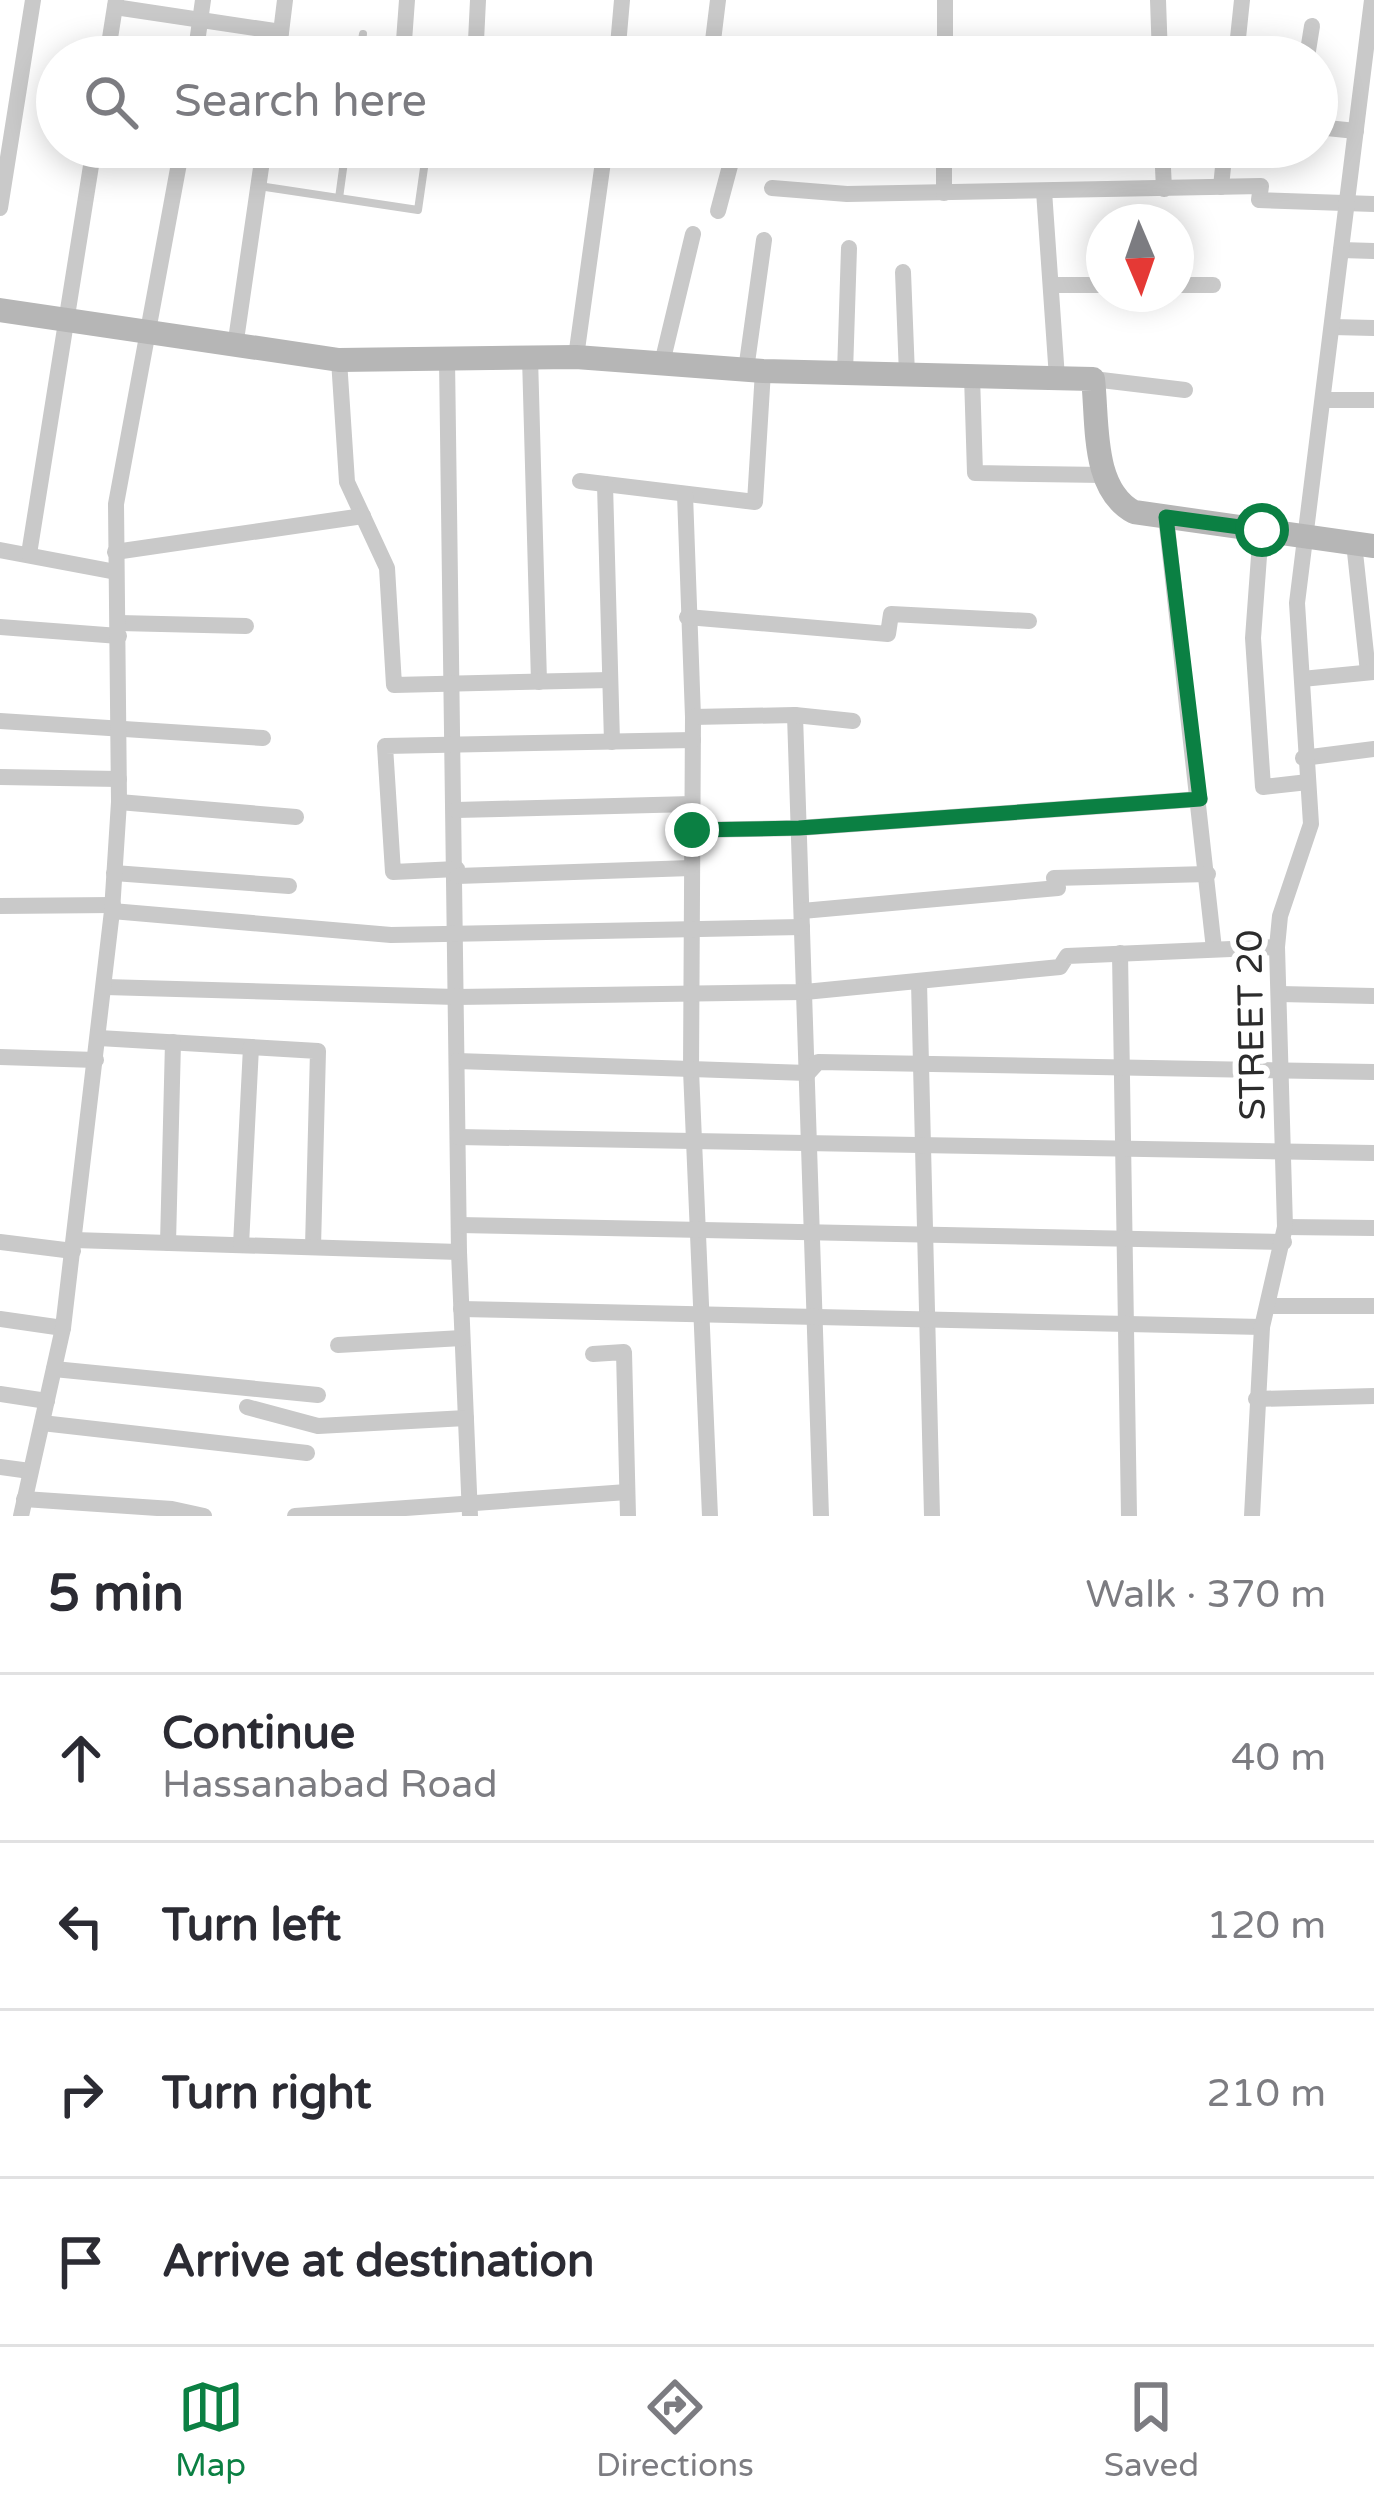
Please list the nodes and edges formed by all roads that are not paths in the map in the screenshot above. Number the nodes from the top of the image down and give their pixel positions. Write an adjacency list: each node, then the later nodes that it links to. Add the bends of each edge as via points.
1 (33, 0): 29 (street)
2 (203, 0): 13 (street)
3 (285, 0): 15 (street)
4 (406, 0): 19 (street)
5 (478, 0): 20 (street)
6 (622, 0): 21 (street)
7 (718, 0): 22 (street)
8 (945, 0): 23 (street)
9 (1158, 0): 24 (street)
10 (1242, 0): 25 (street)
11 (1372, 0): 27 (street, STREET 20)
12 (115, 3): 13 (street); 16 (street)
13 (200, 20): 15 (street); 17 (street)
14 (1312, 26): 26 (street)
15 (281, 32): 18 (street)
16 (110, 36)
17 (198, 36)
18 (281, 36)
19 (404, 36)
20 (476, 36)
21 (619, 36)
22 (714, 36)
23 (945, 36)
24 (1159, 36)
25 (1238, 36)
26 (1310, 36)
27 (1370, 49): 30 (street, STREET 20)
28 (0, 73): 29 (street)
29 (21, 77): 50 (street)
30 (1362, 123): 48 (street, STREET 20)
31 (91, 168): 63 (street)
32 (178, 168): 66 (street)
33 (261, 168): 41 (street)
34 (343, 168): 47 (lane)
35 (424, 168): 47 (lane, via 418,210)
36 (602, 168): 68 (street)
37 (729, 168): 51 (street)
38 (944, 168): 46 (street)
39 (1163, 168): 44 (street)
40 (1223, 168): 42 (street)
41 (259, 186): 47 (lane); 67 (street)
42 (1221, 187): 44 (street); 48 (street, via 1261,186 1258,200)
43 (772, 188): 46 (street)
44 (1164, 189): 45 (street)
45 (1044, 191): 46 (street); 58 (street)
46 (944, 193)
47 (339, 198)
48 (1347, 202): 49 (street); 55 (street, STREET 20)
49 (1374, 204)
50 (0, 208)
51 (718, 211)
52 (693, 234): 72 (street)
53 (764, 240): 73 (street)
54 (849, 248): 74 (street)
55 (1341, 250): 56 (street); 64 (street, STREET 20)
56 (1374, 251)
57 (903, 272): 75 (street)
58 (1051, 285): 59 (street); 77 (street)
59 (1086, 285)
60 (1194, 285): 61 (street)
61 (1213, 285)
62 (0, 310): 63 (street)
63 (68, 323): 66 (street); 93 (street)
64 (1332, 327): 65 (street); 80 (street, STREET 20)
65 (1374, 328)
66 (149, 336): 67 (street); 92 (street, via 116,504)
67 (236, 347): 71 (street)
68 (576, 357): 69 (street); 72 (street)
69 (530, 358): 70 (street); 103 (street)
70 (447, 359): 71 (street); 104 (street)
71 (339, 360): 86 (street, via 347,482)
72 (662, 363): 73 (street)
73 (755, 370): 74 (street); 85 (street, via 755,502)
74 (845, 373): 75 (street)
75 (908, 375): 76 (street)
76 (972, 376): 77 (street); 82 (street, via 975,473)
77 (1057, 378): 78 (street)
78 (1093, 379): 79 (street); 82 (street)
79 (1185, 390)
80 (1324, 400): 81 (street); 89 (street, STREET 20)
81 (1374, 400)
82 (1104, 475): 87 (street, via 1119,504)
83 (580, 481): 84 (street)
84 (605, 484): 85 (street); 102 (street)
85 (685, 494): 95 (street)
86 (363, 516): 92 (street); 104 (street, via 387,568 394,685)
87 (1166, 517): 88 (street); 119 (street)
88 (1262, 530): 89 (street); 118 (street, via 1253,638 1263,787)
89 (1309, 536): 90 (street); 101 (street, STREET 20, via 1297,604)
90 (1364, 545): 100 (street)
91 (0, 550): 93 (street)
92 (115, 552): 94 (street)
93 (29, 554): 94 (street)
94 (116, 572): 99 (street)
95 (687, 617): 96 (street, via 888,634 890,614); 106 (street)
96 (1029, 621)
97 (246, 626): 99 (street)
98 (0, 627): 99 (street)
99 (119, 629): 109 (street)
100 (1371, 672): 101 (street)
101 (1302, 679): 115 (street, STREET 20)
102 (610, 680): 103 (street); 112 (street)
103 (539, 682): 104 (street)
104 (454, 684): 113 (street)
105 (795, 715): 106 (street); 108 (street); 124 (street)
106 (693, 717): 111 (street)
107 (0, 721): 109 (street)
108 (853, 721)
109 (118, 727): 110 (street); 117 (street)
110 (263, 738)
111 (693, 740): 112 (street); 121 (street)
112 (612, 742): 113 (street)
113 (455, 745): 122 (street); 128 (street, via 385,746 392,872)
114 (1374, 749): 115 (street)
115 (1303, 758): 118 (street, STREET 20)
116 (0, 777): 117 (street)
117 (119, 779): 120 (street)
118 (1308, 782): 136 (street, STREET 20, via 1311,824)
119 (1200, 799): 124 (street); 129 (street)
120 (118, 802): 123 (street); 127 (street)
121 (692, 804): 122 (street); 125 (street)
122 (456, 810): 128 (street)
123 (296, 817)
124 (799, 828): 125 (street); 133 (street)
125 (692, 830): 126 (street)
126 (691, 868): 128 (street); 134 (street)
127 (115, 873): 130 (street); 132 (street)
128 (457, 873): 135 (street)
129 (1208, 874): 133 (street, via 1054,878 1058,888); 137 (street)
130 (289, 886)
131 (0, 906): 132 (street)
132 (112, 908): 135 (street, via 391,935); 140 (street)
133 (802, 919): 134 (street); 141 (street)
134 (690, 927): 135 (street); 142 (street)
135 (458, 934): 145 (street)
136 (1276, 947): 137 (street); 143 (street, STREET 20)
137 (1214, 949): 138 (street)
138 (1120, 953): 139 (street); 153 (street)
139 (920, 982): 141 (street); 152 (street)
140 (105, 987): 145 (street); 146 (street)
141 (805, 992): 142 (street); 157 (street)
142 (689, 993): 145 (street); 154 (street)
143 (1279, 994): 144 (street); 155 (street, STREET 20)
144 (1374, 996)
145 (456, 997): 151 (street)
146 (99, 1038): 147 (street); 150 (street)
147 (173, 1042): 148 (street); 173 (street)
148 (251, 1047): 174 (street); 176 (street, via 318,1051)
149 (0, 1057): 150 (street)
150 (96, 1060): 175 (street)
151 (457, 1061): 154 (street); 158 (street)
152 (922, 1063): 153 (street); 157 (street, via 818,1062); 161 (street)
153 (1123, 1068): 155 (street); 162 (street)
154 (691, 1070): 157 (street); 159 (street)
155 (1282, 1070): 156 (street); 163 (street, STREET 20)
156 (1374, 1072)
157 (808, 1073): 160 (street)
158 (458, 1137): 159 (street); 165 (street)
159 (693, 1140): 160 (street); 166 (street)
160 (809, 1143): 161 (street); 168 (street)
161 (925, 1146): 162 (street); 169 (street)
162 (1124, 1152): 163 (street); 171 (street)
163 (1286, 1153): 164 (street); 170 (street, STREET 20)
164 (1374, 1153)
165 (459, 1225): 166 (street); 177 (street)
166 (698, 1227): 168 (street); 181 (street)
167 (1374, 1228): 170 (street)
168 (811, 1230): 169 (street); 182 (street)
169 (927, 1232): 171 (street); 183 (street)
170 (1284, 1235): 171 (street); 178 (street, STREET 20)
171 (1126, 1238): 185 (street)
172 (0, 1242): 175 (street)
173 (168, 1243): 174 (street); 175 (street)
174 (241, 1245): 176 (street)
175 (74, 1246): 187 (street)
176 (313, 1247): 177 (street)
177 (460, 1252): 180 (street)
178 (1268, 1306): 179 (street); 186 (street, STREET 20)
179 (1374, 1306)
180 (461, 1310): 181 (street); 188 (street)
181 (700, 1312): 182 (street); 209 (street)
182 (813, 1315): 183 (street); 210 (street)
183 (928, 1318): 185 (street); 211 (street)
184 (0, 1319): 187 (street)
185 (1126, 1324): 186 (street); 212 (street)
186 (1262, 1327): 195 (street, STREET 20)
187 (63, 1328): 191 (street)
188 (462, 1338): 189 (street); 198 (street)
189 (338, 1345)
190 (593, 1354): 203 (street, via 624,1352)
191 (54, 1369): 193 (street); 196 (street)
192 (0, 1394): 196 (street)
193 (319, 1395)
194 (1374, 1396): 195 (street)
195 (1256, 1399): 213 (street, STREET 20)
196 (46, 1401): 199 (street)
197 (247, 1407): 198 (street, via 318,1426)
198 (466, 1418): 205 (street)
199 (42, 1423): 200 (street); 202 (street)
200 (307, 1453)
201 (0, 1467): 202 (street)
202 (30, 1471): 204 (street)
203 (627, 1492): 205 (street); 208 (street)
204 (22, 1507): 206 (street)
205 (469, 1510): 207 (street)
206 (204, 1516)
207 (295, 1516)
208 (628, 1516)
209 (710, 1516)
210 (821, 1516)
211 (932, 1516)
212 (1129, 1516)
213 (1252, 1516)

